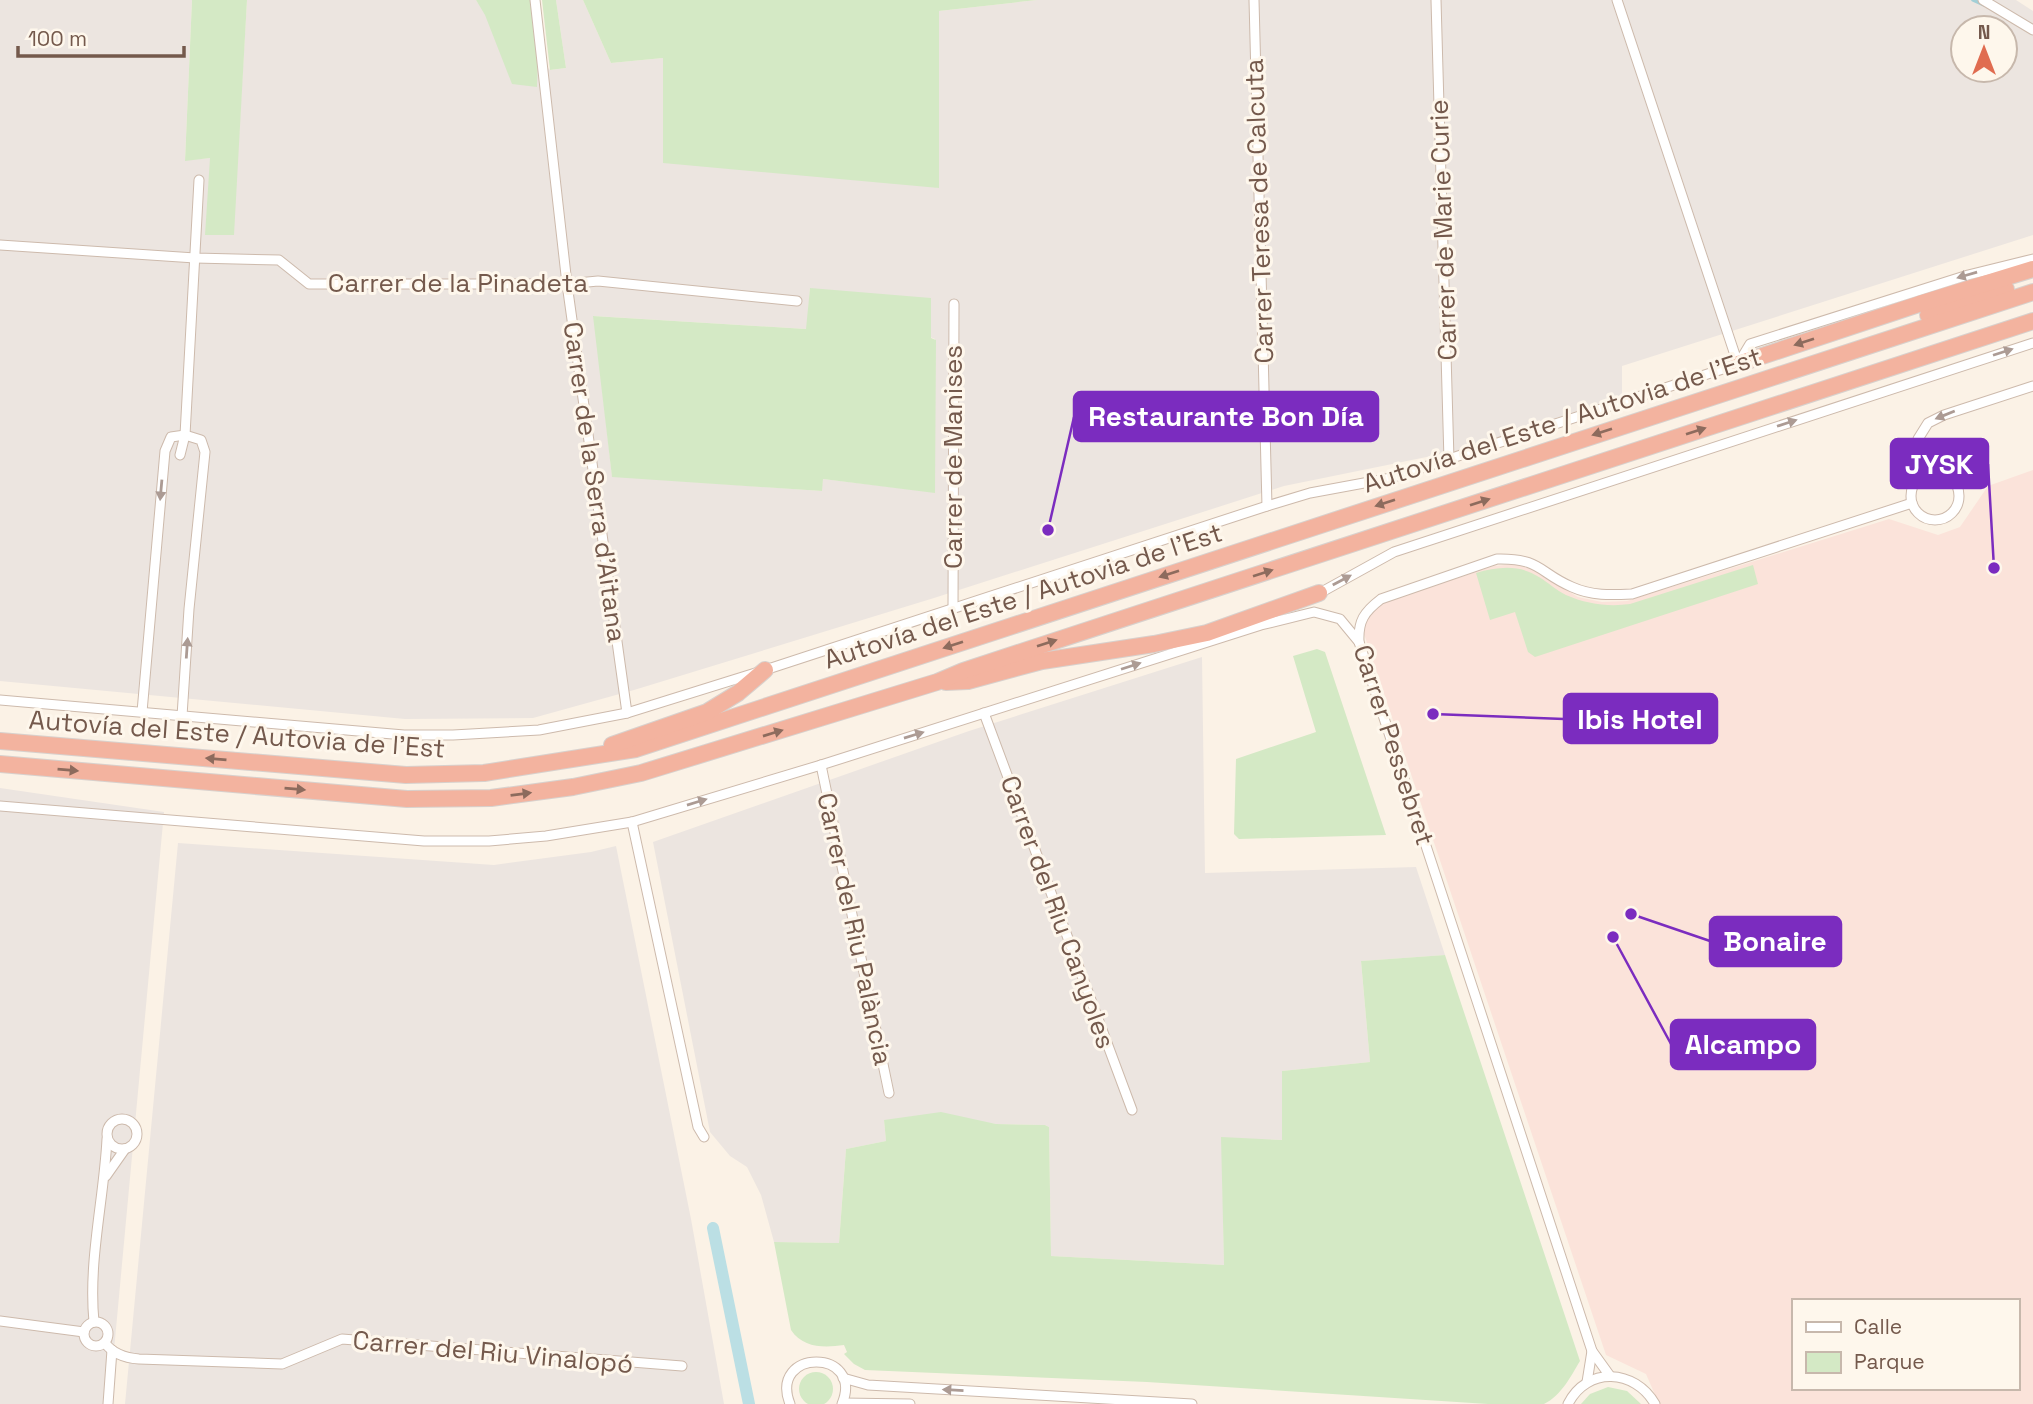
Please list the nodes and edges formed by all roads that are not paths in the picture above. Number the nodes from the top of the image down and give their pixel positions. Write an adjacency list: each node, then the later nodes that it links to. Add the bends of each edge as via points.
1 (535, 0): 13 (street, Carrer de la Serra d'Aitana)
2 (1254, 0): 27 (street, Carrer Teresa de Calcuta)
3 (1437, 0): 24 (street, Carrer de Marie Curie)
4 (1617, 0): 19 (street)
5 (1983, 0): 6 (street)
6 (2033, 30)
7 (199, 180): 9 (street)
8 (0, 245): 9 (street, Carrer de la Pinadeta)
9 (195, 258): 13 (street, Carrer de la Pinadeta, via 279,260 309,284); 22 (street)
10 (2033, 259): 19 (street, one-way to 19, via 1750,344)
11 (2033, 270): 19 (highway, one-way to 19)
12 (2033, 280): 20 (highway, via 1809,355)
13 (567, 284): 15 (street, Carrer de la Pinadeta, via 598,281); 36 (street, Carrer de la Serra d'Aitana)
14 (2033, 292): 20 (highway, Autovía del Este / Autovia de l'Est)
15 (797, 301)
16 (954, 304): 29 (street, Carrer de Manises)
17 (2033, 321): 33 (highway, Autovía del Este / Autovia de l'Est, one-way to 17)
18 (2033, 342): 28 (street, one-way to 18, via 1394,552)
19 (1738, 364): 24 (street)
20 (1743, 386): 40 (highway, Autovía del Este / Autovia de l'Est, one-way to 40, via 636,749)
21 (2033, 386): 25 (street, one-way to 25, via 1928,423 1918,439)
22 (185, 435): 23 (street); 35 (street, one-way to 35, via 171,437 164,451); 38 (street, one-way to 22, via 205,452 201,440)
23 (180, 455)
24 (1449, 460): 27 (street)
25 (1923, 475): 26 (street, via 1912,487); 26 (street, via 1938,472 1953,479 1959,494 1956,508 1948,517 1934,520 1920,515)
26 (1912, 503): 31 (street, Carrer Pessebret, via 1632,594 1601,595 1572,587 1537,564 1518,558 1497,559 1381,599 1358,625)
27 (1267, 506): 29 (street)
28 (1319, 593): 30 (street); 33 (highway, via 1208,633 1042,661 968,681)
29 (953, 609): 32 (street)
30 (1261, 625): 31 (street, via 1314,612 1340,619); 37 (street, one-way to 30)
31 (1359, 642): 56 (street, Carrer Pessebret)
32 (765, 670): 36 (street); 40 (highway, via 707,712)
33 (937, 682): 41 (highway, Autovía del Este / Autovia de l'Est, one-way to 33, via 407,799 491,797 641,773)
34 (0, 700): 35 (street)
35 (142, 712): 38 (street)
36 (627, 713): 38 (street, via 539,730 453,735)
37 (984, 713): 42 (street, one-way to 37); 46 (street, Carrer del Riu Canyoles)
38 (182, 716)
39 (0, 741): 40 (highway, Autovía del Este / Autovia de l'Est, one-way to 39, via 484,773 406,775)
40 (566, 761)
41 (0, 764)
42 (821, 765): 44 (street, one-way to 42); 45 (street, Carrer del Riu Palància)
43 (0, 806): 44 (street, via 424,841 546,836)
44 (632, 822): 47 (street, via 698,1128)
45 (889, 1093)
46 (1132, 1110)
47 (704, 1137)
48 (107, 1139): 49 (street, via 115,1148); 49 (street, via 112,1122 129,1121 138,1136); 50 (street)
49 (125, 1149): 50 (street)
50 (105, 1177): 52 (street, via 96,1238)
51 (0, 1321): 53 (street)
52 (94, 1322): 53 (street); 54 (street, via 108,1329)
53 (84, 1332): 54 (street, via 92,1345)
54 (105, 1342): 55 (street)
55 (112, 1350): 57 (street, Carrer del Riu Vinalopó, via 132,1358 282,1364 342,1339); 62 (street)
56 (1592, 1351): 58 (street, Carrer Pessebret); 60 (street, Carrer Pessebret)
57 (682, 1366)
58 (1611, 1376): 60 (street); 67 (street, via 1638,1384)
59 (844, 1378): 61 (street); 63 (street, via 825,1362 801,1365 787,1385); 65 (street, one-way to 59, via 868,1385)
60 (1587, 1382): 66 (street)
61 (843, 1403): 64 (street)
62 (108, 1404)
63 (790, 1404)
64 (910, 1404)
65 (1192, 1404)
66 (1568, 1404)
67 (1654, 1404)

